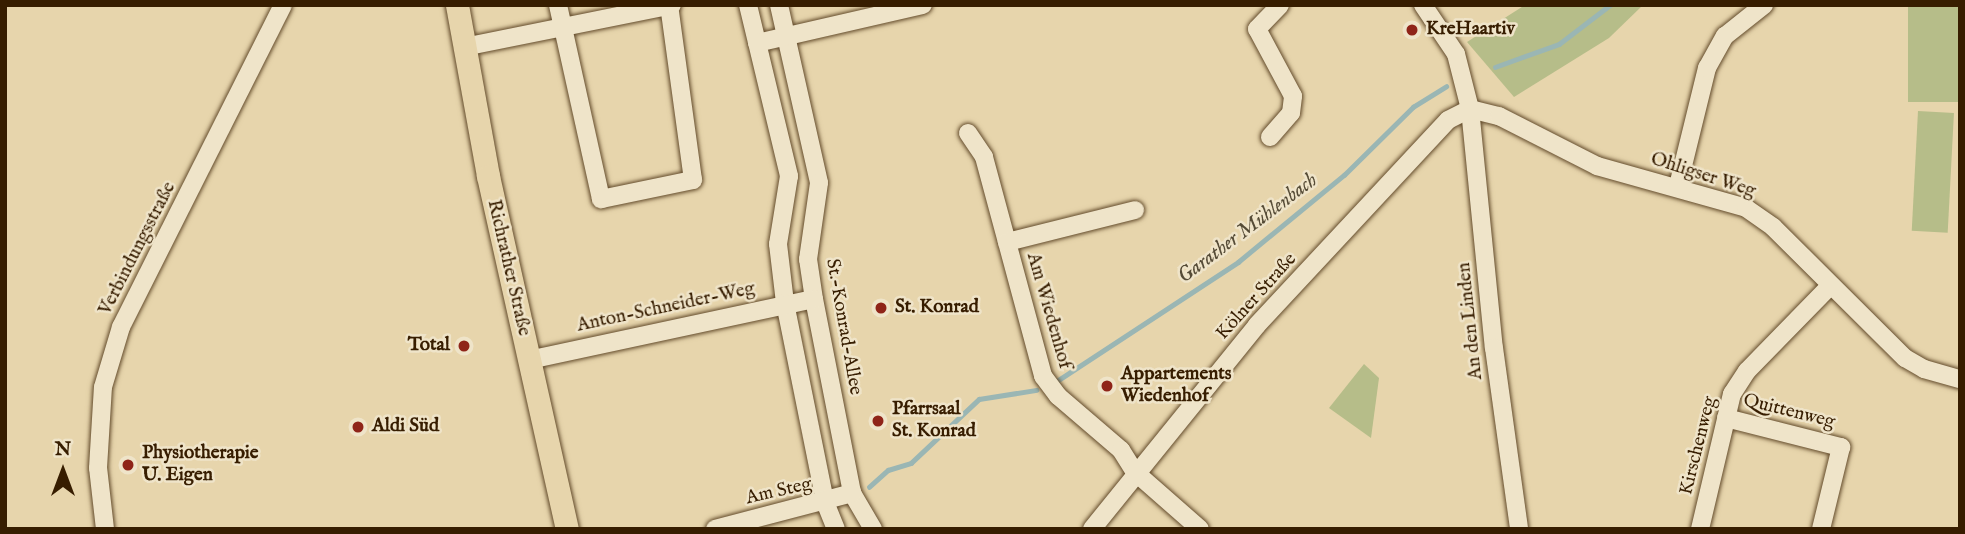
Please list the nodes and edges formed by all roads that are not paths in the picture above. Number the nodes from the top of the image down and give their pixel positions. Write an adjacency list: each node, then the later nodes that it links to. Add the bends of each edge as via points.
1 (283, 5): 30 (street, Verbindungsstraße, via 121,327 103,387 98,468)
2 (457, 5): 14 (main road, Richrather Straße)
3 (558, 5): 11 (street)
4 (670, 5): 11 (street); 11 (street, via 693,180 601,199)
5 (748, 5): 13 (street)
6 (779, 5): 12 (street, St.-Konrad-Allee)
7 (922, 5): 12 (street)
8 (1280, 5): 17 (street, via 1257,29 1293,96 1291,113)
9 (1423, 5): 15 (street, An den Linden, via 1456,54)
10 (1764, 5): 18 (street, via 1725,36 1707,68)
11 (561, 29): 14 (street)
12 (787, 38): 13 (street); 22 (street, St.-Konrad-Allee, via 819,183 808,259)
13 (757, 43): 23 (street, via 789,176 778,244)
14 (464, 47): 24 (main road, Richrather Straße)
15 (1470, 109): 18 (street, Ohligser Weg, via 1492,113 1597,166); 27 (street, Kölner Straße, via 1448,120 1383,188 1257,326); 37 (street, An den Linden, via 1494,348)
16 (968, 133): 20 (street, Am Wiedenhof, via 984,157)
17 (1270, 137)
18 (1678, 186): 21 (street, Ohligser Weg, via 1746,208 1773,227)
19 (1135, 210): 20 (street)
20 (1007, 242): 27 (street, Am Wiedenhof, via 1043,376 1058,396 1121,450)
21 (1831, 285): 25 (street, Ohligser Weg, via 1905,358); 26 (street, Kirschenweg, via 1747,371 1732,394)
22 (814, 299): 23 (street, Anton-Schneider-Weg); 28 (street, St.-Konrad-Allee)
23 (785, 303): 24 (street, Anton-Schneider-Weg); 29 (street)
24 (529, 360): 31 (main road, Richrather Straße)
25 (1960, 379)
26 (1726, 418): 38 (street, Kirschenweg); 39 (street, Quittenweg, via 1841,447)
27 (1135, 472): 35 (street, Kölner Straße); 36 (street, Am Wiedenhof)
28 (852, 493): 29 (street, Am Steg); 34 (street, St.-Konrad-Allee)
29 (825, 502): 32 (street, Am Steg); 33 (street)
30 (105, 529)
31 (567, 529)
32 (715, 529)
33 (836, 529)
34 (873, 529)
35 (1092, 529)
36 (1200, 529)
37 (1519, 529)
38 (1700, 529)
39 (1821, 529)

